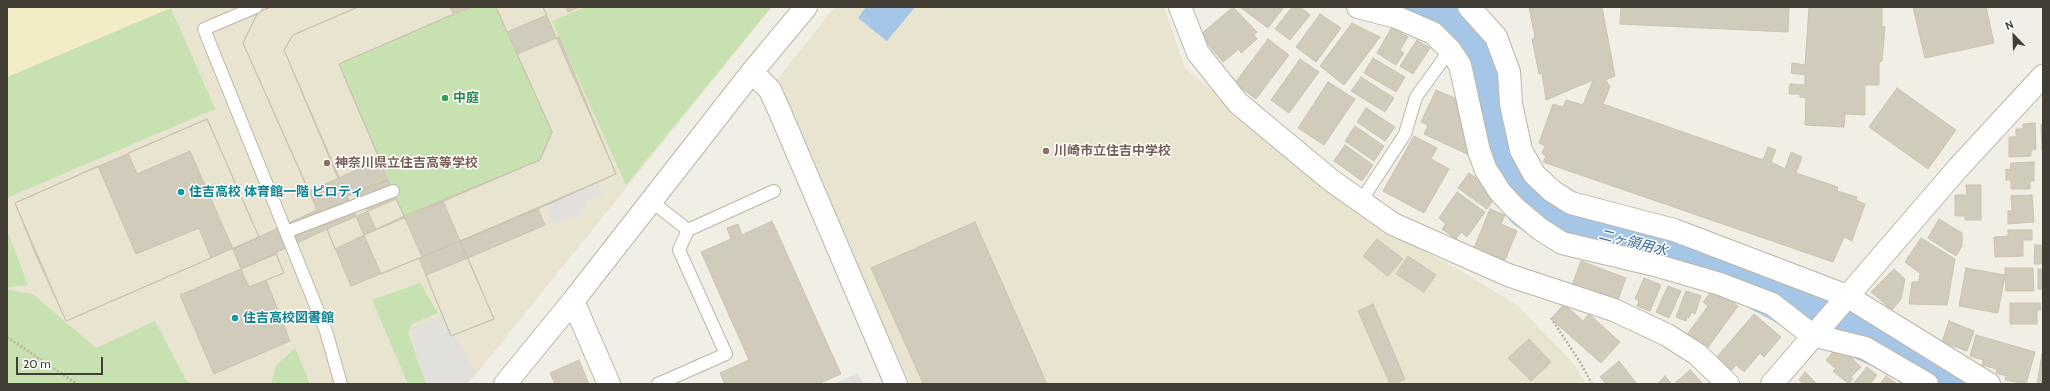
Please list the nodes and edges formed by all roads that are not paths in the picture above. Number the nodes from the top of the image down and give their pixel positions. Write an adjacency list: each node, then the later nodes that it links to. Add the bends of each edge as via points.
1 (256, 7): 14 (lane, via 204,29)
2 (806, 7): 7 (street)
3 (1180, 7): 12 (street, via 1198,53 1238,104 1332,181)
4 (1358, 7): 6 (street, via 1396,17 1433,33)
5 (1469, 7): 15 (street, via 1496,37 1509,72 1521,150 1534,174 1552,191 1571,203 1674,230)
6 (1450, 50): 12 (lane, via 1416,97 1405,134); 17 (street, via 1460,65 1479,151 1486,170 1500,192 1540,229 1562,243 1663,267 1720,284 1772,304)
7 (752, 72): 11 (street); 22 (street, via 770,90)
8 (2043, 76): 15 (street, via 1958,168)
9 (393, 191): 14 (lane)
10 (774, 191): 13 (lane)
11 (651, 201): 13 (lane); 16 (street)
12 (1361, 201): 23 (street, via 1393,224 1484,266 1614,310 1667,335 1697,354)
13 (688, 230): 21 (lane, via 679,250 726,354)
14 (286, 232): 18 (lane, via 326,331)
15 (1847, 296): 17 (street); 26 (street)
16 (573, 301): 19 (street); 20 (street)
17 (1812, 335): 24 (street); 25 (street, via 1865,348)
18 (341, 384)
19 (505, 384)
20 (609, 384)
21 (658, 384)
22 (896, 384)
23 (1728, 384)
24 (1772, 384)
25 (1927, 384)
26 (1989, 384)

